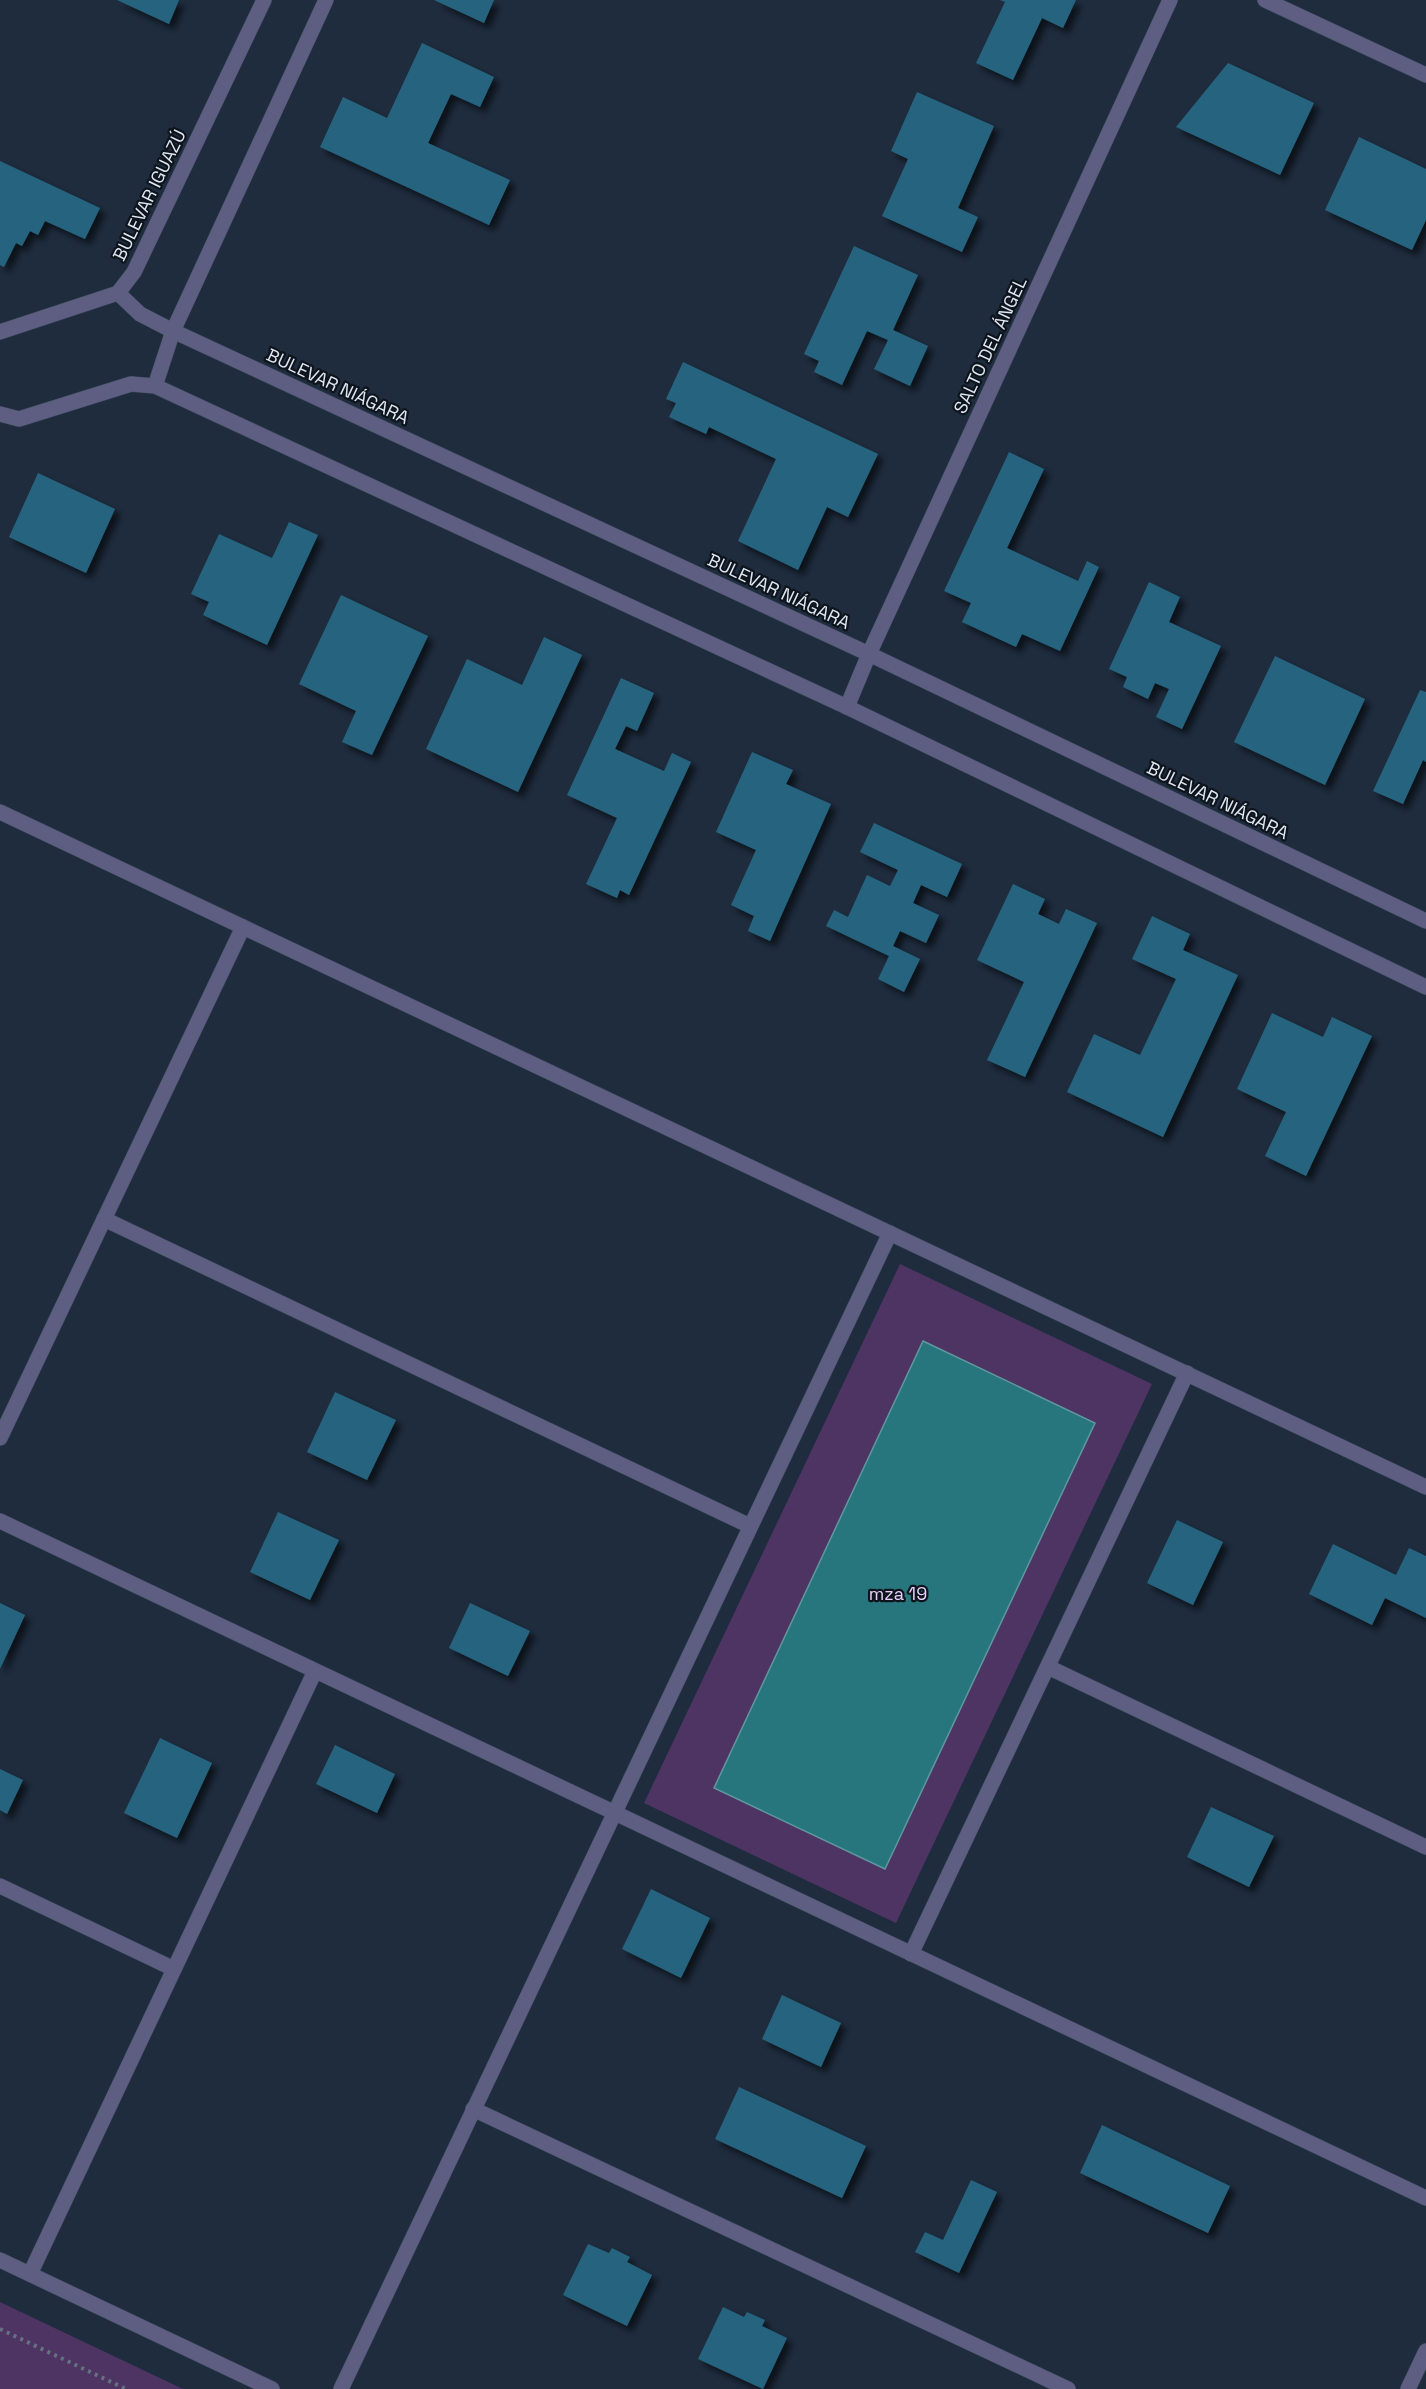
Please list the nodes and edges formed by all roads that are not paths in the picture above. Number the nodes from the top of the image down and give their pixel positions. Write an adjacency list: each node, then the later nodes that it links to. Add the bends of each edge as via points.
1 (264, 0): 6 (street, BULEVAR IGUAZÚ, via 134,272)
2 (326, 0): 7 (street)
3 (1170, 0): 11 (street, SALTO DEL ÁNGEL)
4 (1265, 0): 5 (street)
5 (1426, 75)
6 (118, 293): 7 (street, BULEVAR NIÁGARA, via 140,314); 8 (street)
7 (173, 331): 9 (street); 11 (street, BULEVAR NIÁGARA)
8 (0, 332)
9 (154, 386): 10 (street, via 131,384 19,419); 12 (street)
10 (0, 414)
11 (868, 654): 12 (street, SALTO DEL ÁNGEL); 14 (street, BULEVAR NIÁGARA)
12 (847, 707): 16 (street)
13 (0, 812): 15 (street)
14 (1426, 921)
15 (243, 927): 17 (street); 18 (street)
16 (1426, 987)
17 (104, 1219): 20 (street); 23 (street)
18 (890, 1233): 19 (street); 23 (street)
19 (1187, 1374): 21 (street); 24 (street)
20 (0, 1438)
21 (1426, 1487)
22 (0, 1521): 25 (street)
23 (750, 1526): 26 (street)
24 (1048, 1667): 27 (street); 29 (street)
25 (315, 1671): 26 (street); 30 (street)
26 (614, 1813): 29 (street); 31 (street)
27 (1426, 1847)
28 (0, 1886): 30 (street)
29 (911, 1954): 32 (street)
30 (174, 1969): 34 (street)
31 (473, 2109): 37 (street); 38 (street)
32 (1426, 2198)
33 (0, 2260): 34 (street)
34 (30, 2274): 36 (street)
35 (1426, 2351): 39 (street)
36 (272, 2389)
37 (341, 2389)
38 (1068, 2389)
39 (1408, 2389)

